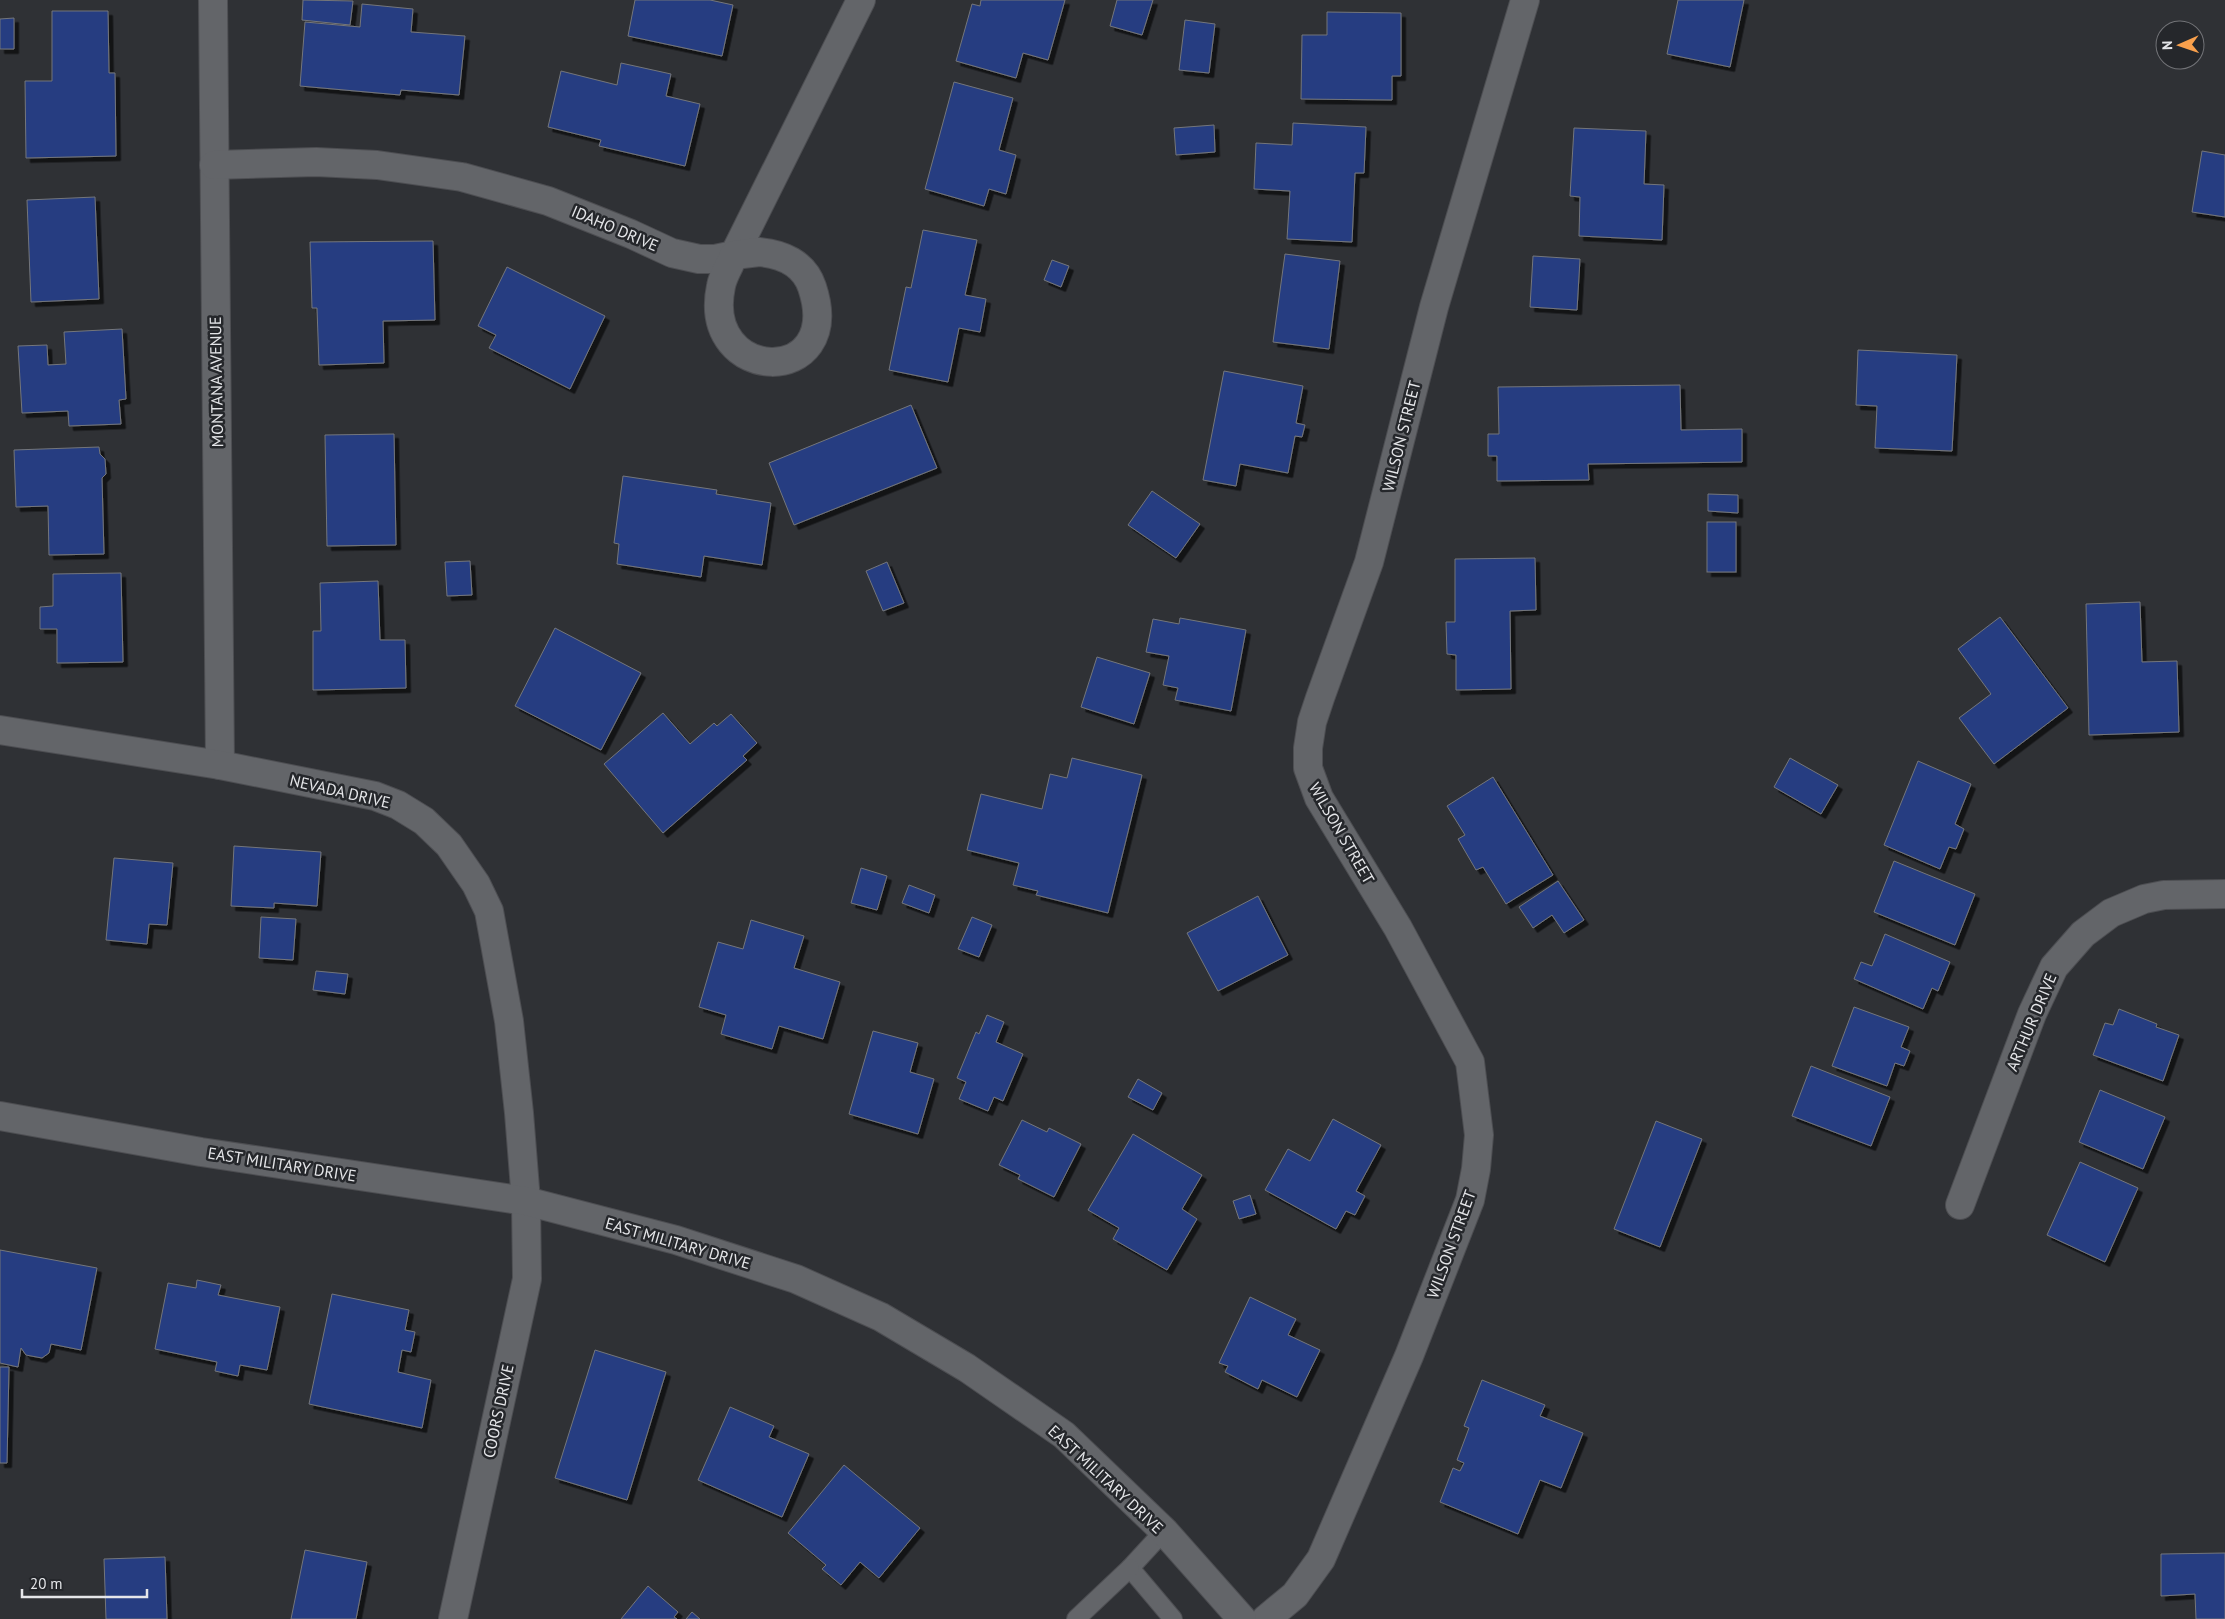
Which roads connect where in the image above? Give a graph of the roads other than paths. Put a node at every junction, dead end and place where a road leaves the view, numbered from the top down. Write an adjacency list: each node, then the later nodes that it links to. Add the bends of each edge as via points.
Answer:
1 (213, 0): 4 (street, MONTANA AVENUE)
2 (861, 0): 4 (street, IDAHO DRIVE, via 734,255 699,259 672,253 548,201 462,178 377,166 316,162)
3 (1526, 0): 17 (street, WILSON STREET, via 1434,307 1369,562 1312,722 1308,748 1308,768 1319,798 1398,928 1470,1062 1479,1135 1476,1169 1470,1200 1409,1356 1322,1560 1295,1595)
4 (214, 165): 6 (street, MONTANA AVENUE)
5 (0, 730): 6 (street, NEVADA DRIVE)
6 (220, 765): 9 (street, NEVADA DRIVE, via 376,796 398,805 424,821 449,845 471,876 489,911 509,1021)
7 (2225, 894): 10 (street, ARTHUR DRIVE, via 2164,895 2144,899 2111,913 2082,934 2054,967 2032,1014)
8 (0, 1116): 9 (street, EAST MILITARY DRIVE, via 201,1152)
9 (526, 1201): 11 (street, EAST MILITARY DRIVE, via 676,1240 796,1278 880,1317 967,1368 1064,1435); 13 (street, COORS DRIVE, via 527,1279)
10 (1960, 1205)
11 (1164, 1531): 12 (lane); 16 (street, EAST MILITARY DRIVE)
12 (1130, 1568): 14 (lane); 15 (lane)
13 (453, 1619)
14 (1076, 1619)
15 (1174, 1619)
16 (1242, 1619)
17 (1266, 1619)

